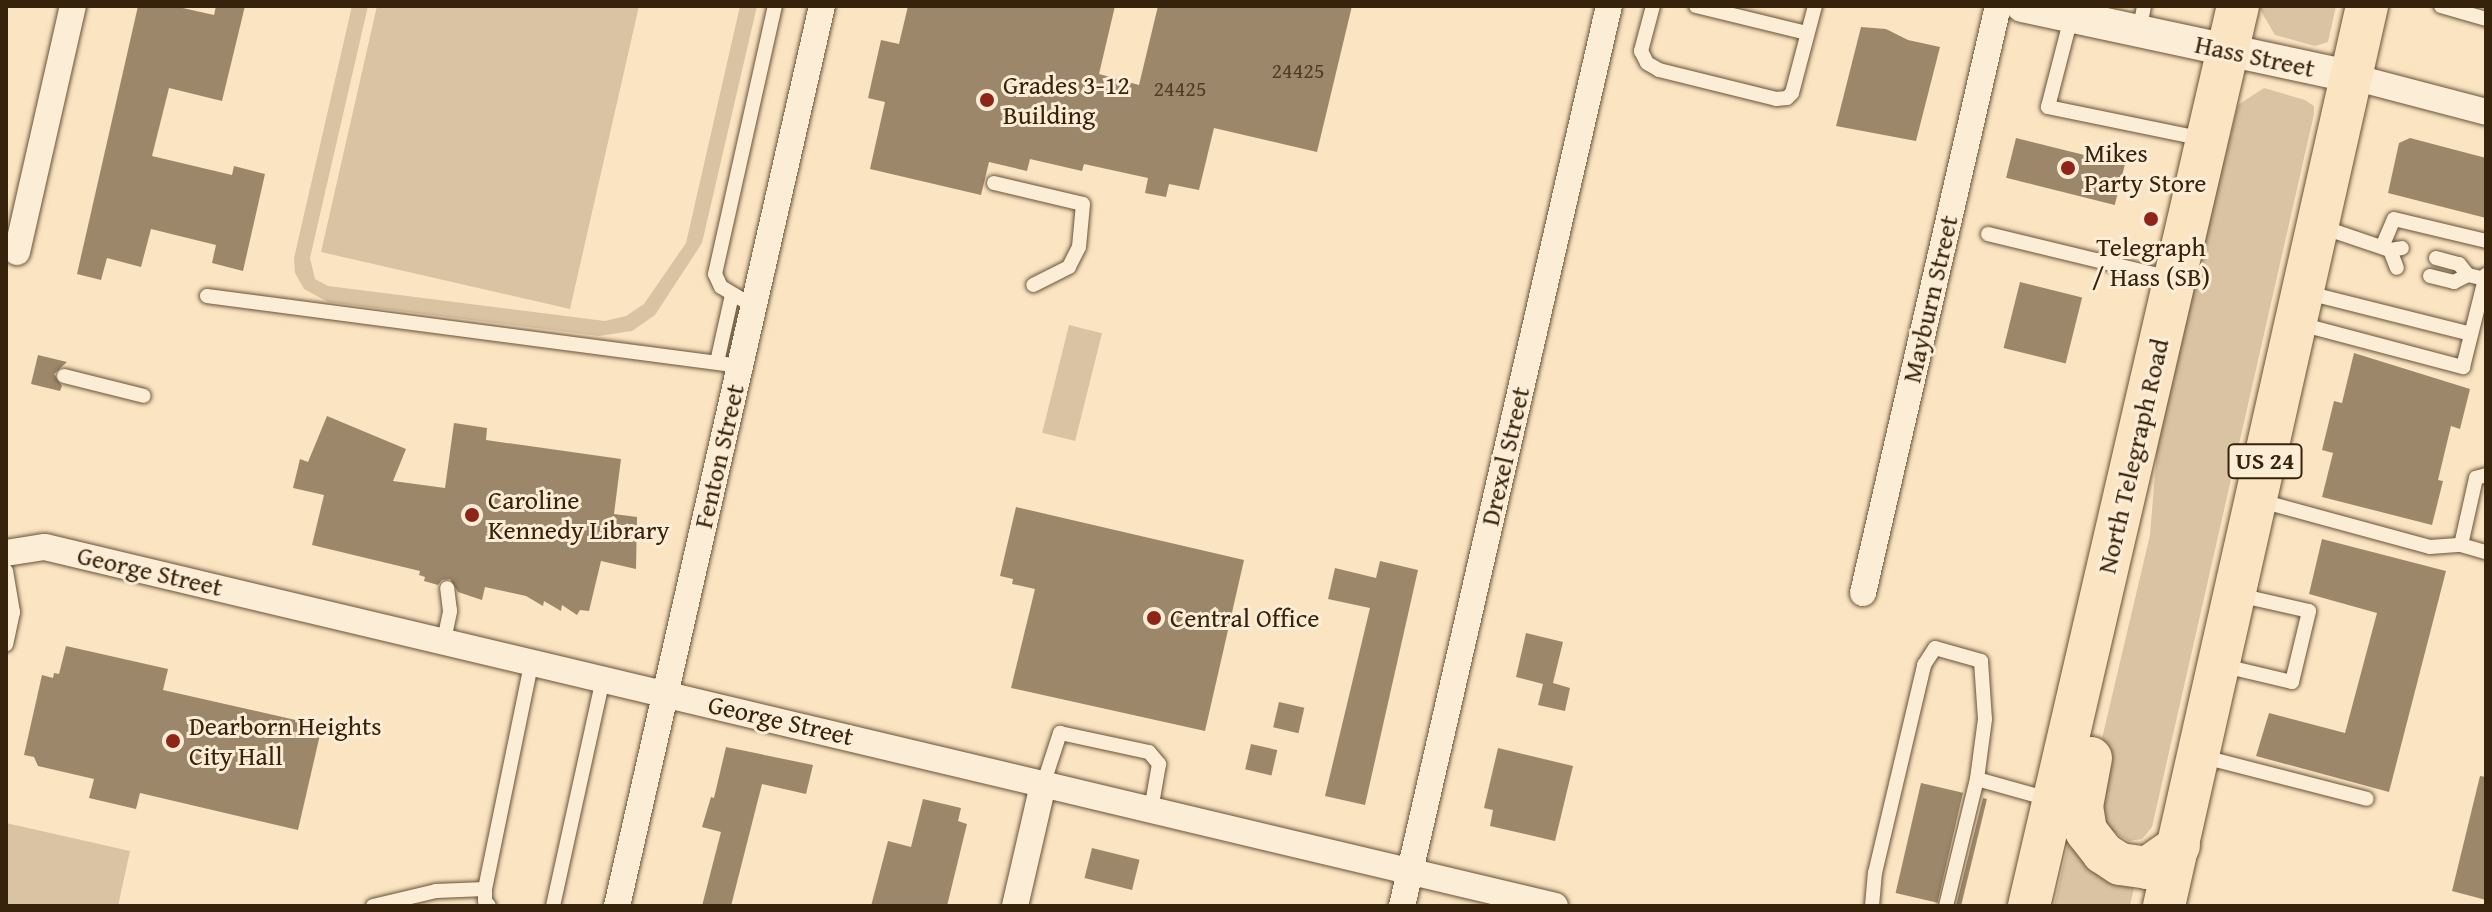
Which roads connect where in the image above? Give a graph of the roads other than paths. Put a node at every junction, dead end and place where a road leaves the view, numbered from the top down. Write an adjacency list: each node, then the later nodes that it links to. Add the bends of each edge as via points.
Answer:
1 (73, 6): 26 (street)
2 (775, 6): 35 (lane, via 715,274 721,287)
3 (822, 6): 35 (street, Fenton Street)
4 (1609, 6): 63 (street, Drexel Street)
5 (1653, 6): 16 (lane, via 1641,51 1647,63 1776,99 1792,93)
6 (1696, 6): 16 (lane)
7 (1815, 6): 16 (lane)
8 (1998, 6): 48 (street, Mayburn Street)
9 (2022, 6): 13 (street, Hass Street)
10 (2238, 6): 17 (main road, North Telegraph Road)
11 (2367, 6): 18 (main road, US 24)
12 (2441, 6): 15 (lane)
13 (2073, 11): 14 (street, Hass Street); 20 (lane, via 2048,107)
14 (2141, 19): 17 (street, Hass Street)
15 (2486, 19)
16 (1807, 33)
17 (2227, 51): 18 (street, Hass Street); 20 (main road, North Telegraph Road)
18 (2353, 77): 19 (street, Hass Street); 22 (main road, US 24)
19 (2486, 112)
20 (2206, 139): 32 (main road, North Telegraph Road)
21 (994, 183): 33 (lane, via 1083,204 1079,247 1069,267)
22 (2319, 226): 25 (lane); 36 (main road, US 24)
23 (1988, 234): 32 (lane)
24 (2486, 241): 25 (lane, via 2394,219)
25 (2392, 248): 28 (lane)
26 (17, 252)
27 (2436, 258): 29 (lane, via 2459,264)
28 (2397, 268)
29 (2468, 275): 30 (lane, via 2454,282); 31 (lane)
30 (2430, 276)
31 (2485, 277): 37 (lane)
32 (2174, 279): 60 (main road, North Telegraph Road, via 2124,496 2128,580)
33 (1033, 285)
34 (207, 296): 38 (lane)
35 (743, 300): 38 (street, Fenton Street)
36 (2300, 308): 37 (lane); 37 (lane, via 2463,367); 42 (main road, US 24)
37 (2471, 334)
38 (728, 364): 55 (street, Fenton Street)
39 (64, 376): 40 (lane)
40 (144, 396)
41 (2486, 475): 43 (lane, via 2476,478)
42 (2257, 500): 43 (lane, via 2430,547); 49 (main road, US 24)
43 (2461, 545): 44 (lane)
44 (2486, 552)
45 (6, 553): 50 (street, George Street, via 45,547)
46 (6, 571): 51 (lane, via 13,612)
47 (447, 588): 50 (lane, via 450,611)
48 (1863, 593)
49 (2237, 595): 53 (main road, US 24); 53 (lane, via 2309,611 2292,682)
50 (444, 640): 52 (street, George Street)
51 (6, 644)
52 (532, 661): 54 (street, George Street); 64 (lane)
53 (2220, 665): 56 (main road, US 24)
54 (603, 678): 55 (street, George Street); 68 (lane)
55 (666, 692): 58 (street, George Street); 69 (street, Fenton Street)
56 (2200, 756): 59 (lane); 62 (main road, US 24)
57 (1977, 779): 60 (lane); 73 (lane, via 1985,719 1981,661 1935,648 1920,679); 74 (lane)
58 (1043, 785): 61 (street, George Street); 61 (lane, via 1060,733 1149,752 1159,764); 70 (street)
59 (2367, 799)
60 (2068, 804): 62 (main road, via 2103,853 2120,864 2147,868); 75 (main road)
61 (1151, 810): 63 (street, George Street)
62 (2179, 846): 76 (main road, US 24)
63 (1409, 873): 71 (street, Drexel Street); 72 (street, George Street)
64 (485, 889): 65 (lane, via 436,891); 67 (lane)
65 (388, 904): 66 (lane)
66 (373, 906)
67 (489, 906)
68 (553, 906)
69 (617, 906)
70 (1015, 906)
71 (1402, 906)
72 (1555, 906)
73 (1872, 906)
74 (1946, 906)
75 (2029, 906)
76 (2164, 906)

